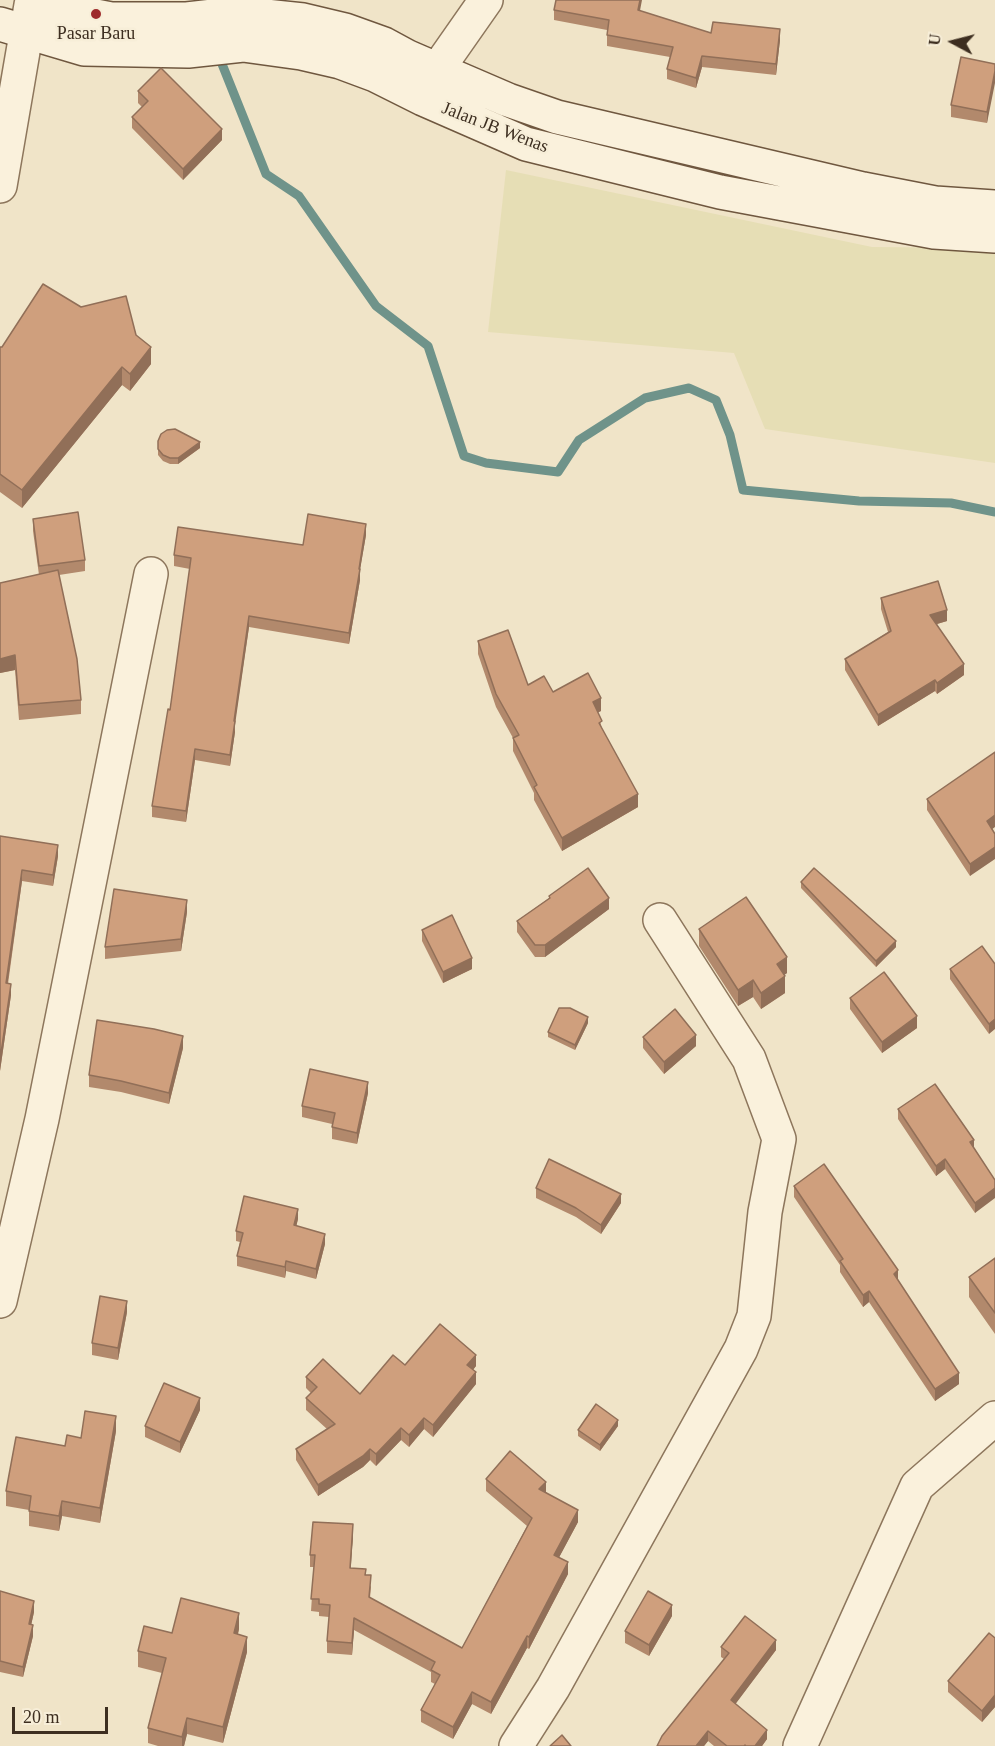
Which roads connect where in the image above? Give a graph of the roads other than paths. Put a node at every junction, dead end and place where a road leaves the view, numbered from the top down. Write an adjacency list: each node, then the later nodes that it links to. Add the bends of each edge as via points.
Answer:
1 (33, 0): 3 (street); 4 (street, Jalan JB Wenas, via 111,19 187,19 238,13 303,20 384,44)
2 (486, 0): 4 (street)
3 (13, 28): 5 (street, Jalan JB Wenas, via 84,49 188,51 243,45 301,53 375,75); 6 (street)
4 (437, 70): 5 (street); 7 (street, Jalan JB Wenas, via 569,120 863,189 935,203)
5 (423, 99): 8 (street, Jalan JB Wenas, via 526,144 720,192 934,232)
6 (0, 186)
7 (995, 207)
8 (995, 236)
9 (151, 574): 11 (street, via 42,1119)
10 (660, 920): 13 (street, via 749,1059 779,1139 765,1212 754,1316 720,1387 553,1688)
11 (0, 1301)
12 (995, 1418): 14 (street, via 917,1486)
13 (516, 1746)
14 (800, 1746)

